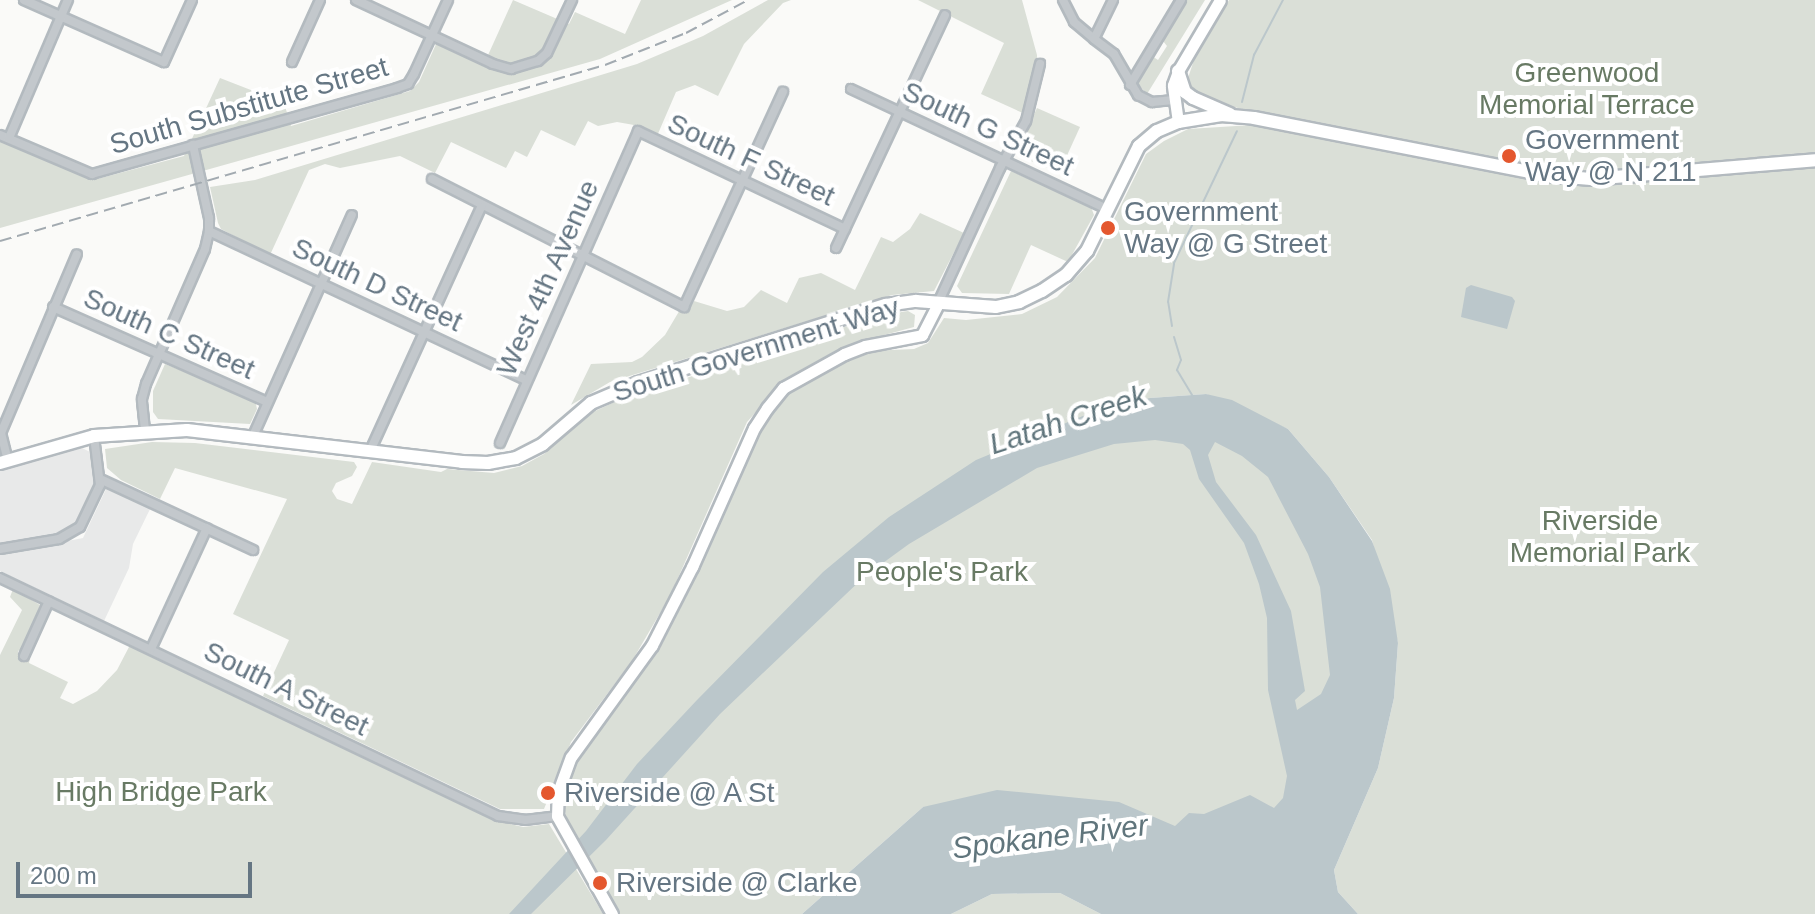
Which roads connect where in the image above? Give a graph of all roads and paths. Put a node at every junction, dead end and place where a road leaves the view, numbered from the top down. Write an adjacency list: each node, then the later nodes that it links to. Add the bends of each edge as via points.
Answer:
1 (24, 0): 13 (street)
2 (68, 0): 13 (street)
3 (192, 0): 13 (street, via 164,62)
4 (320, 0): 16 (street)
5 (356, 0): 14 (street)
6 (448, 0): 14 (street)
7 (572, 0): 14 (street, via 547,53 511,69)
8 (1063, 0): 15 (street, via 1074,22)
9 (1113, 0): 15 (street)
10 (1181, 0): 19 (street)
11 (1220, 0): 18 (main road)
12 (945, 15): 23 (street)
13 (61, 16): 27 (street)
14 (433, 35): 28 (street, South Substitute Street, via 408,84)
15 (1094, 39): 19 (street, via 1114,54)
16 (292, 62)
17 (1040, 64): 30 (street, via 1034,101)
18 (1178, 71): 22 (main road); 24 (main road, via 1185,92)
19 (1130, 85): 22 (street, via 1145,100)
20 (851, 89): 23 (street, South G Street)
21 (783, 92): 32 (street)
22 (1174, 100): 25 (main road)
23 (901, 112): 30 (street, South G Street); 36 (street)
24 (1237, 117): 25 (main road, South Government Way); 29 (main road, South Government Way, via 1544,175 1591,179)
25 (1178, 122): 34 (main road, South Government Way, via 1139,146)
26 (638, 131): 32 (street, South F Street); 40 (street, West 4th Avenue)
27 (5, 136): 28 (street, South Substitute Street, via 92,174)
28 (193, 145): 37 (street)
29 (1815, 160)
30 (1005, 161): 34 (street, South G Street); 42 (street)
31 (432, 179): 33 (street)
32 (743, 180): 36 (street, South F Street); 40 (street, via 684,307)
33 (481, 207): 40 (street); 44 (street)
34 (1107, 209): 42 (main road, South Government Way, via 1087,251 1042,291 996,307)
35 (352, 215): 41 (street)
36 (845, 229): 38 (street)
37 (209, 231): 41 (street, South D Street); 45 (street)
38 (836, 248)
39 (77, 254): 43 (street)
40 (582, 257): 46 (street, West 4th Avenue)
41 (322, 283): 44 (street, South D Street); 47 (street)
42 (938, 303): 53 (main road, South Government Way, via 886,305 638,383 591,403 543,444 516,458 462,462); 63 (main road, via 922,335 844,354 783,388 767,408 652,645 571,757 558,792)
43 (53, 307): 45 (street, South C Street); 49 (street)
44 (426, 332): 46 (street, South D Street); 53 (street)
45 (158, 354): 47 (street, South C Street); 48 (street, via 142,399)
46 (526, 380): 52 (street, West 4th Avenue)
47 (267, 402): 51 (street)
48 (145, 430): 50 (main road, South Government Way); 51 (main road, South Government Way)
49 (1, 432): 54 (street)
50 (94, 436): 54 (main road, South Government Way); 55 (street)
51 (253, 436): 53 (main road, South Government Way)
52 (500, 443)
53 (370, 451)
54 (4, 462)
55 (100, 479): 56 (street); 57 (street, via 94,504 75,532)
56 (207, 528): 58 (street); 61 (street)
57 (0, 549)
58 (253, 550)
59 (0, 578): 60 (street, South A Street)
60 (49, 601): 61 (street, South A Street); 62 (street)
61 (151, 649): 63 (street, South A Street, via 498,816)
62 (24, 656)
63 (557, 816): 64 (main road)
64 (612, 914)

